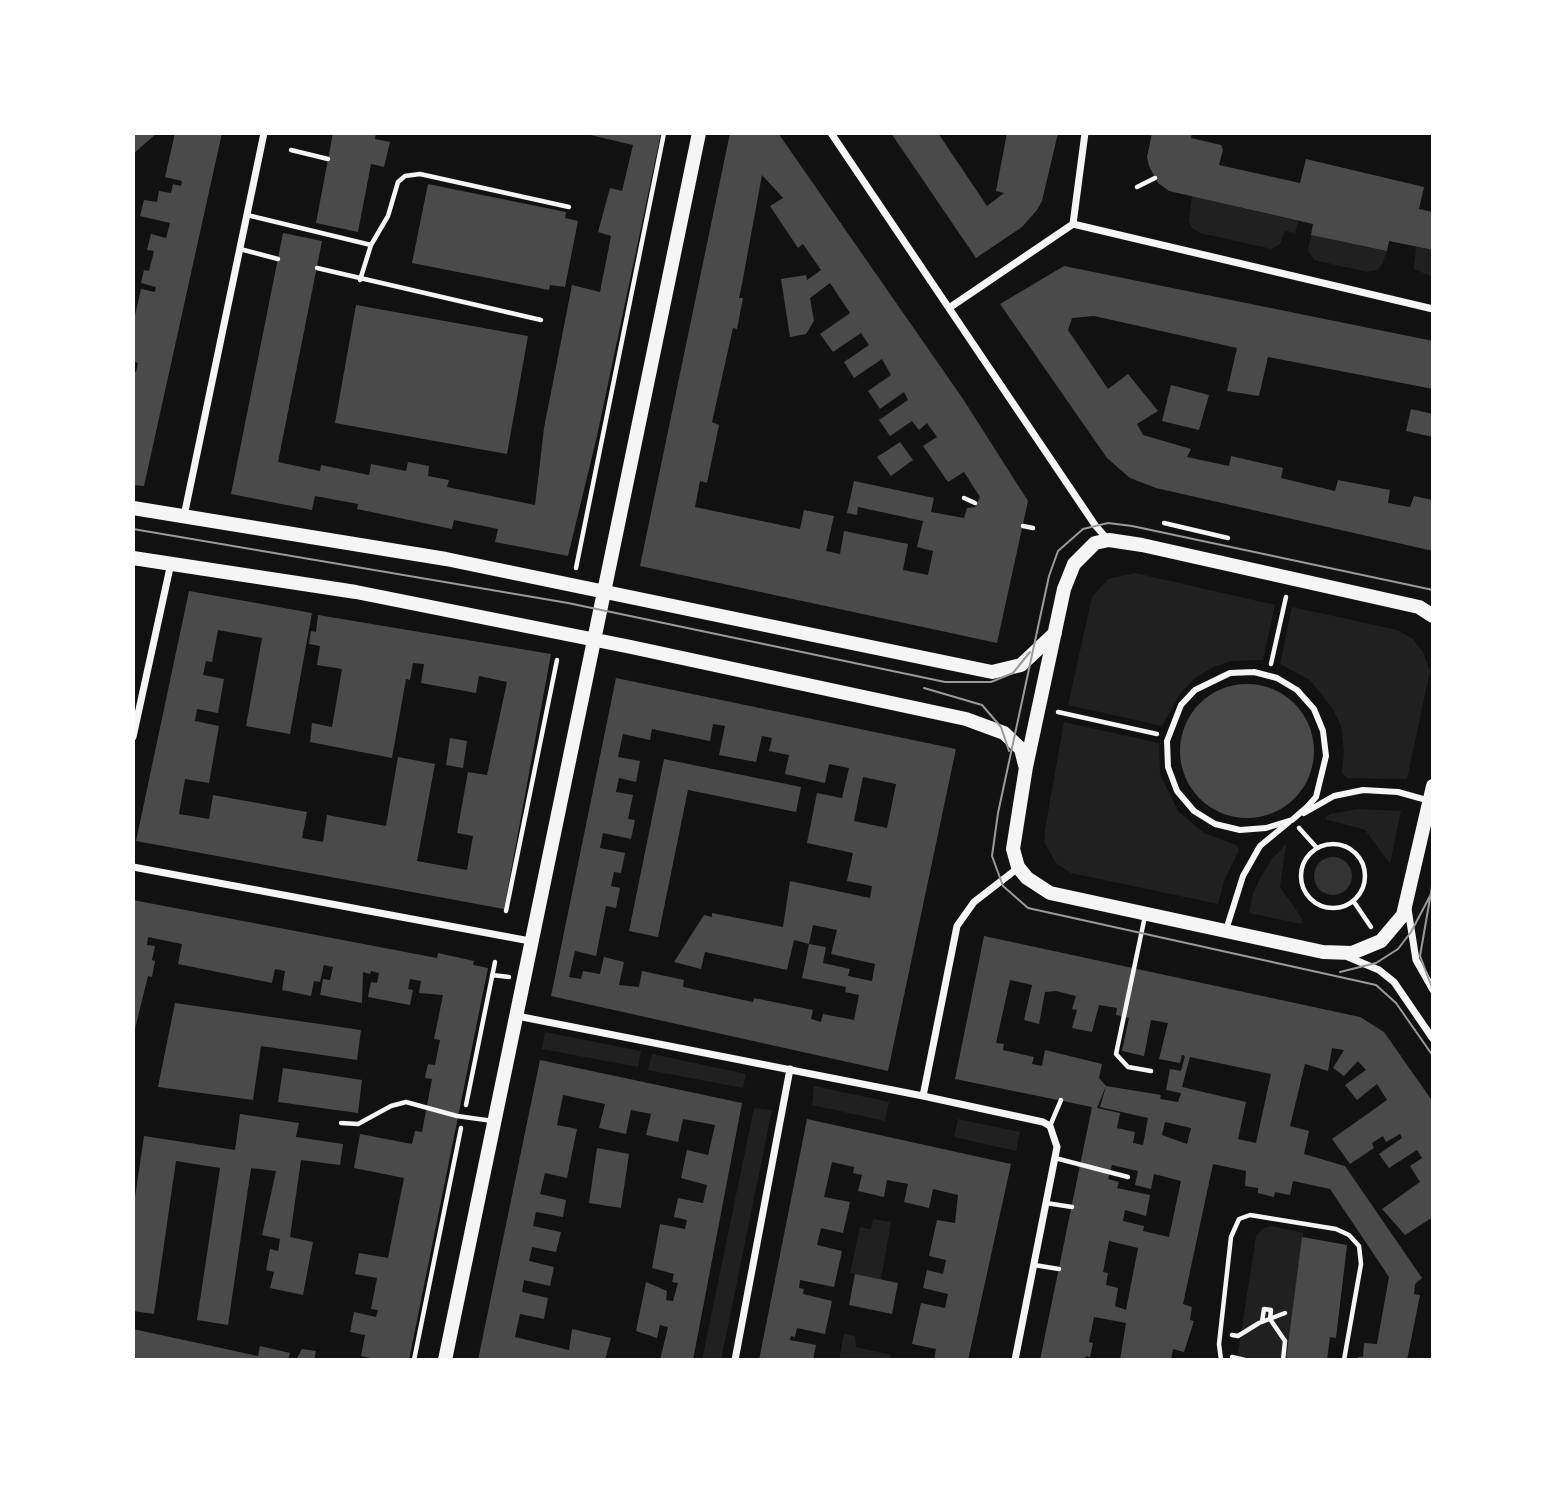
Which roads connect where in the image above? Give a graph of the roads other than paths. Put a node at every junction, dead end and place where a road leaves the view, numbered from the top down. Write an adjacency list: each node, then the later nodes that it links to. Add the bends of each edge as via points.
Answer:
1 (264, 133): 6 (street)
2 (699, 133): 21 (main road)
3 (831, 133): 13 (street)
4 (1085, 133): 7 (street)
5 (569, 206): 8 (lane, via 419,174 405,176)
6 (247, 214): 8 (lane); 9 (street)
7 (1073, 224): 13 (street); 14 (street)
8 (371, 245): 12 (lane)
9 (239, 249): 10 (lane); 17 (street)
10 (278, 259)
11 (317, 268): 12 (lane)
12 (360, 280): 15 (lane)
13 (949, 308): 18 (street)
14 (1433, 309)
15 (541, 320)
16 (133, 508): 17 (main road)
17 (184, 516): 21 (main road)
18 (1109, 540): 22 (main road); 24 (main road, via 1095,543 1074,564)
19 (133, 558): 20 (main road)
20 (171, 563): 25 (main road, via 356,592); 26 (street)
21 (602, 590): 24 (main road, via 992,672 1021,665); 25 (main road)
22 (1426, 609): 23 (main road)
23 (1433, 616)
24 (1055, 632): 27 (main road)
25 (592, 639): 27 (main road, via 986,724 1014,741); 36 (main road)
26 (133, 737)
27 (1026, 767): 32 (main road, via 1014,834)
28 (1433, 786): 29 (main road)
29 (1430, 809): 30 (street, via 1398,792 1363,790 1334,796); 33 (main road)
30 (1292, 820): 30 (street, via 1240,830 1215,824 1194,811 1177,791 1168,767 1167,741 1181,705 1195,690 1230,673 1254,672 1297,690 1314,709 1324,732 1326,756 1316,797); 35 (street, via 1260,846 1243,876)
31 (133, 867): 36 (street)
32 (1018, 867): 34 (main road, via 1036,887 1050,893); 43 (street, via 974,902 957,926)
33 (1408, 902): 37 (main road, via 1381,941); 38 (street, via 1414,955)
34 (1145, 915): 35 (main road); 42 (lane, via 1116,1054 1128,1067)
35 (1225, 932): 37 (main road)
36 (530, 941): 39 (main road)
37 (1342, 954): 40 (street, via 1387,976)
38 (1433, 990)
39 (516, 1016): 41 (street); 45 (main road)
40 (1433, 1039)
41 (790, 1069): 43 (street); 55 (street)
42 (1151, 1072)
43 (923, 1096): 47 (street, via 1043,1122)
44 (1061, 1100): 47 (lane)
45 (494, 1121): 46 (lane, via 406,1102 358,1124); 54 (main road)
46 (341, 1123)
47 (1052, 1129): 48 (street, via 1058,1147)
48 (1055, 1158): 49 (lane); 50 (street)
49 (1128, 1177)
50 (1046, 1203): 51 (lane); 52 (street)
51 (1072, 1207)
52 (1034, 1265): 53 (lane); 56 (street)
53 (1059, 1269)
54 (445, 1360)
55 (735, 1360)
56 (1015, 1360)
57 (1221, 1360): 58 (lane, via 1229,1249 1239,1219 1250,1215 1336,1229 1359,1246 1361,1264)
58 (1344, 1360)

